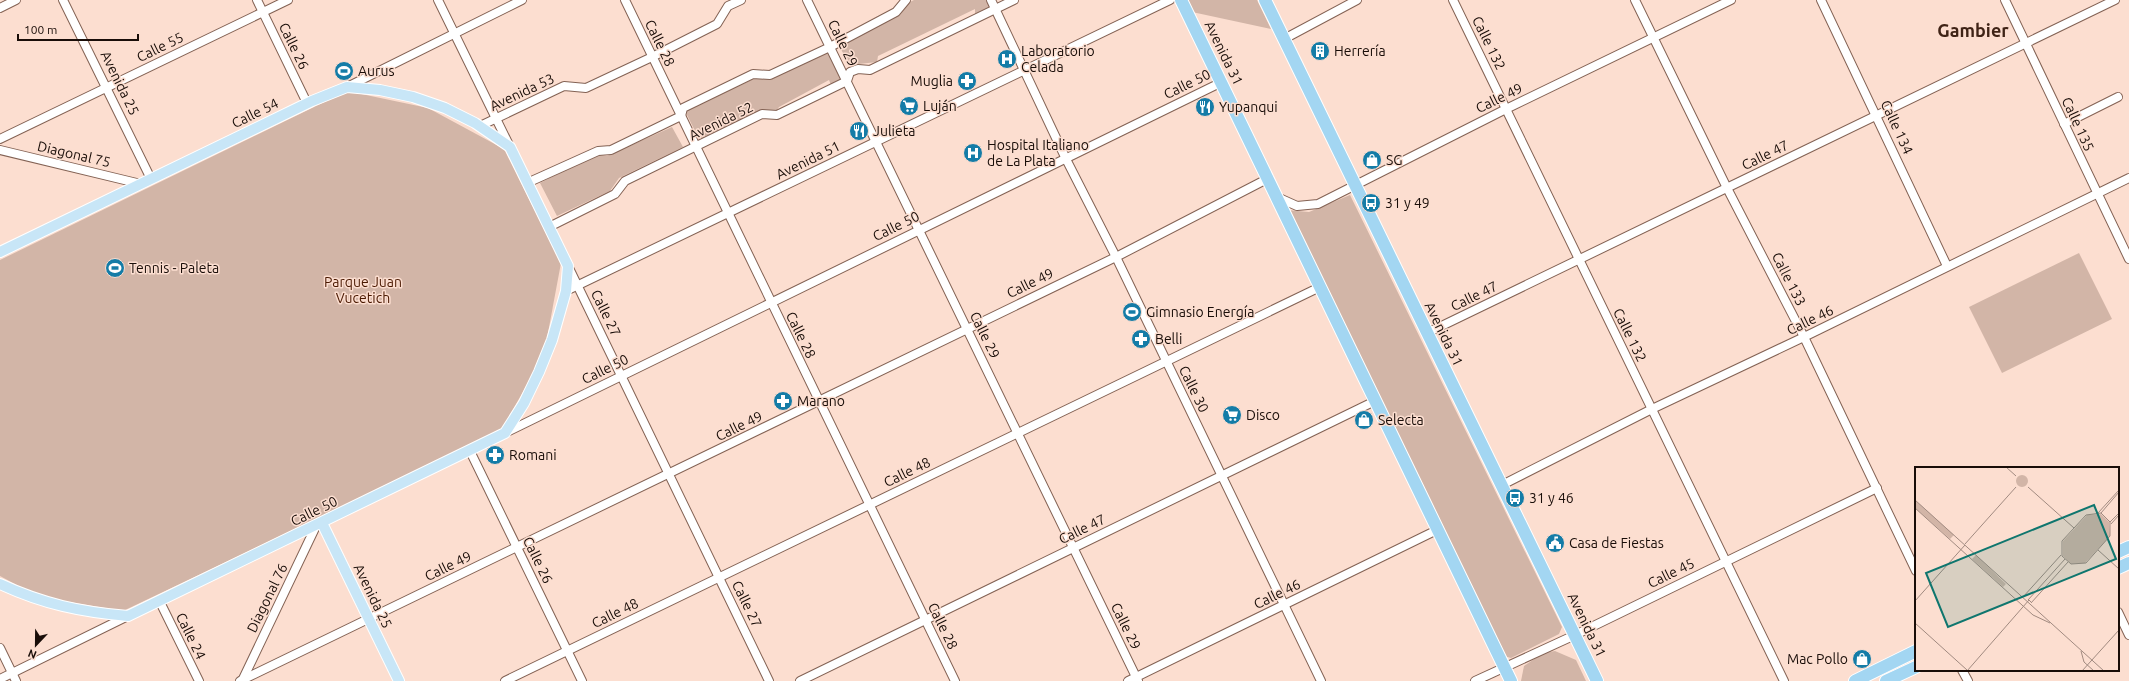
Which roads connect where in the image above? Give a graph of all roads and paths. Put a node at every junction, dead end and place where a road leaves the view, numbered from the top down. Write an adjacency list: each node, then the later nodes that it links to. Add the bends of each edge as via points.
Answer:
1 (16, 0): 23 (street)
2 (63, 0): 36 (street, Avenida 25)
3 (257, 0): 25 (street, Calle 26)
4 (288, 0): 25 (street, Calle 55)
5 (438, 0): 26 (street, Calle 27)
6 (522, 0): 26 (street, Calle 54)
7 (625, 0): 31 (street, Calle 28)
8 (741, 0): 31 (street, Avenida 53, via 728,6 717,24)
9 (807, 0): 30 (street, Calle 29)
10 (906, 0): 30 (street, Avenida 52, via 896,12)
11 (991, 0): 24 (street, Calle 30)
12 (1014, 0): 24 (street, Avenida 52)
13 (1170, 0): 32 (street, Avenida 51)
14 (1181, 0): 34 (highway, Avenida 31)
15 (1265, 0): 28 (highway, Avenida 31)
16 (1357, 0): 28 (street)
17 (1453, 0): 39 (street, Calle 132)
18 (1635, 0): 27 (street, Calle 133)
19 (1731, 0): 27 (street, Calle 49)
20 (1821, 0): 40 (street, Calle 134)
21 (2004, 0): 29 (street, Calle 135)
22 (2115, 0): 29 (street, Calle 47)
23 (0, 8)
24 (996, 9): 32 (street, Calle 30); 33 (street, Avenida 52, via 870,70 858,69 850,72)
25 (263, 12): 36 (street, Calle 55); 38 (street, Calle 26)
26 (454, 32): 35 (street, Calle 54); 42 (street, Calle 27)
27 (1653, 38): 39 (street, Calle 49); 56 (street, Calle 133)
28 (1284, 39): 55 (highway, Avenida 31)
29 (2026, 43): 40 (street, Calle 47); 43 (street, Calle 135)
30 (830, 47): 33 (street, Calle 29); 41 (street, Avenida 52, via 770,76 753,74 683,108)
31 (652, 57): 41 (street, Calle 28); 42 (street, Avenida 53, via 586,88 564,86)
32 (1025, 70): 46 (street, Avenida 51); 50 (street, Calle 30)
33 (847, 81): 46 (street, Calle 29); 48 (street, Avenida 52, via 777,116 762,114)
34 (1222, 82): 50 (street, Calle 50); 51 (highway, Avenida 31)
35 (347, 87): 38 (main road, Calle 54); 44 (main road, via 413,97 445,108)
36 (106, 88): 45 (street, Calle 55); 53 (street, Avenida 25)
37 (2118, 97): 43 (street)
38 (307, 104): 53 (main road, Calle 54)
39 (1506, 109): 55 (street, Calle 49); 65 (street, Calle 132)
40 (1877, 115): 56 (street, Calle 47); 66 (street, Calle 134)
41 (681, 116): 48 (street, Calle 28); 54 (street, Avenida 52, via 611,150 598,151)
42 (496, 118): 44 (street, Avenida 53); 47 (street, Calle 27)
43 (2064, 124): 57 (street, Calle 135)
44 (480, 126): 47 (main road)
45 (0, 139)
46 (876, 142): 59 (street, Avenida 51); 61 (street, Calle 29)
47 (510, 147): 54 (main road, Calle 27)
48 (696, 147): 59 (street, Calle 28); 60 (street, Avenida 52, via 625,181 615,194)
49 (0, 150): 53 (street, Diagonal 75)
50 (1066, 159): 61 (street, Calle 50); 63 (street, Calle 30)
51 (1268, 178): 58 (highway, Avenida 31); 63 (street, Calle 49)
52 (2129, 178): 57 (street, Calle 46)
53 (146, 182): 62 (main road, Calle 54)
54 (527, 183): 60 (main road, Calle 27)
55 (1354, 186): 58 (street, Calle 49, via 1318,204 1297,206); 74 (highway, Avenida 31)
56 (1727, 188): 65 (street, Calle 47); 75 (street, Calle 133)
57 (2097, 193): 64 (street, Calle 135); 66 (street, Calle 46)
58 (1277, 198): 70 (highway, Avenida 31)
59 (729, 214): 68 (street, Avenida 51); 72 (street, Calle 28)
60 (549, 227): 67 (main road, Calle 27)
61 (919, 231): 72 (street, Calle 50); 73 (street, Calle 29)
62 (0, 252)
63 (1116, 257): 73 (street, Calle 49); 76 (street, Calle 30)
64 (2129, 259)
65 (1579, 260): 74 (street, Calle 47); 80 (street, Calle 132)
66 (1947, 266): 75 (street, Calle 46)
67 (569, 270): 68 (street, via 581,278); 69 (street, Calle 27); 71 (main road)
68 (593, 278): 69 (street, Avenida 51)
69 (577, 286): 71 (street, Avenida 51); 77 (street, Calle 27)
70 (1320, 287): 76 (street, Calle 48); 78 (highway, Avenida 31)
71 (566, 291): 81 (main road, via 552,340 539,372)
72 (771, 303): 77 (street, Calle 50); 79 (street, Calle 28)
73 (967, 328): 79 (street, Calle 49); 82 (street, Calle 29)
74 (1427, 333): 86 (highway, Avenida 31)
75 (1804, 337): 80 (street, Calle 46); 87 (street, Calle 133)
76 (1166, 361): 82 (street, Calle 48); 85 (street, Calle 30)
77 (621, 377): 81 (street, Calle 50); 84 (street, Calle 27)
78 (1375, 401): 85 (street, Calle 47); 90 (highway, Avenida 31)
79 (819, 402): 84 (street, Calle 49); 88 (street, Calle 28)
80 (1652, 409): 86 (street, Calle 46); 95 (street, Calle 132)
81 (505, 433): 83 (main road, Calle 50)
82 (1018, 433): 88 (street, Calle 48); 93 (street, Calle 29)
83 (470, 451): 89 (main road, Calle 50); 91 (street, Calle 26)
84 (668, 474): 91 (street, Calle 49); 99 (street, Calle 27)
85 (1222, 475): 93 (street, Calle 47); 102 (street, Calle 30)
86 (1502, 485): 107 (highway, Avenida 31)
87 (1877, 488): 95 (street, Calle 45); 98 (street, Calle 133)
88 (869, 505): 99 (street, Calle 48); 106 (street, Calle 28)
89 (319, 524): 101 (main road, Calle 50); 105 (main road, Avenida 25); 119 (street, Diagonal 76)
90 (1437, 530): 102 (street, Calle 46); 112 (highway, Avenida 31)
91 (517, 547): 105 (street, Calle 49); 110 (street, Calle 26)
92 (2129, 547): 94 (highway)
93 (1074, 548): 106 (street, Calle 47); 117 (street, Calle 29)
94 (2119, 552)
95 (1726, 560): 107 (street, Calle 45); 132 (street, Calle 132)
96 (2129, 563): 97 (highway)
97 (2119, 568)
98 (1915, 569)
99 (719, 578): 110 (street, Calle 48); 124 (street, Calle 27)
100 (0, 584): 104 (main road, via 25,596 58,606)
101 (160, 602): 104 (main road, Calle 50); 118 (street, Calle 24)
102 (1285, 605): 117 (street, Calle 46); 128 (street, Calle 30)
103 (2119, 614): 108 (street)
104 (128, 616): 115 (street, Calle 50)
105 (366, 620): 119 (street, Calle 49); 120 (main road, Avenida 25); 121 (main road, Avenida 25)
106 (925, 620): 125 (street, Calle 47); 126 (street, Calle 28)
107 (1575, 635): 112 (street, Calle 45); 131 (highway, Avenida 31)
108 (2129, 635)
109 (0, 648): 115 (street)
110 (568, 651): 122 (street, Calle 48); 123 (street, Calle 26)
111 (1915, 651): 133 (highway)
112 (1504, 666): 129 (street, Calle 45); 130 (highway, Avenida 31)
113 (1915, 667): 134 (highway)
114 (1963, 671): 135 (street)
115 (14, 677): 116 (street, Calle 50)
116 (0, 679)
117 (1137, 679): 127 (street, Calle 46)
118 (199, 681)
119 (241, 681)
120 (392, 681)
121 (399, 681)
122 (505, 681)
123 (582, 681)
124 (769, 681)
125 (800, 681)
126 (955, 681)
127 (1128, 681)
128 (1321, 681)
129 (1475, 681)
130 (1511, 681)
131 (1597, 681)
132 (1784, 681)
133 (1855, 681)
134 (1886, 681)
135 (1968, 681)

